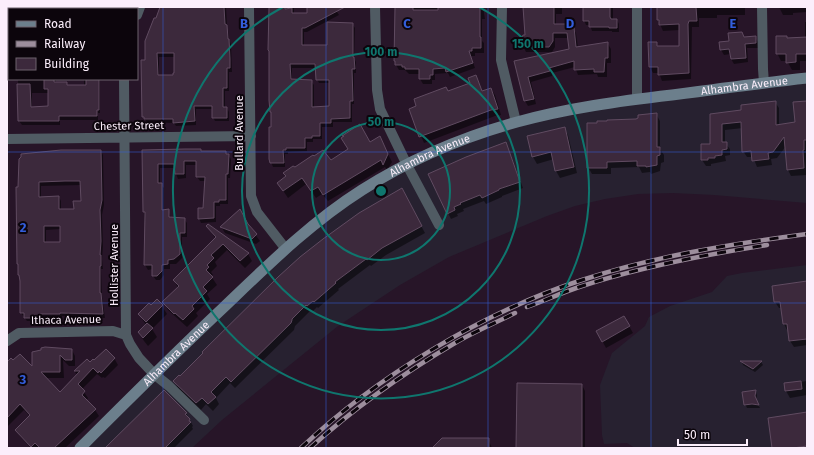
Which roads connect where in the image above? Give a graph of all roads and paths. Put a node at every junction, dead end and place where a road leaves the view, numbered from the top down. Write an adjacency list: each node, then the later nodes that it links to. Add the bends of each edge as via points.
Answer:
1 (249, 7): 11 (street, Bullard Avenue)
2 (375, 7): 14 (street, via 377,90 380,109)
3 (502, 7): 10 (street, via 501,60)
4 (637, 7): 9 (street)
5 (762, 7): 8 (street)
6 (807, 78): 8 (main road, Alhambra Avenue)
7 (124, 80): 12 (street, Hollister Avenue)
8 (764, 83): 9 (main road, Alhambra Avenue)
9 (636, 99): 10 (main road, Alhambra Avenue, via 562,111)
10 (516, 122): 14 (main road, Alhambra Avenue, via 445,147)
11 (251, 136): 12 (street, Chester Street); 16 (street, Bullard Avenue, via 251,196 257,212)
12 (125, 138): 13 (street, Chester Street); 17 (street, Hollister Avenue)
13 (7, 139)
14 (407, 165): 15 (street); 16 (main road, Alhambra Avenue, via 330,212)
15 (439, 224)
16 (285, 248): 19 (main road, Alhambra Avenue)
17 (126, 335): 18 (street, Ithaca Avenue, via 113,331 19,334); 19 (street, Hollister Avenue, via 139,358)
18 (7, 340)
19 (154, 374): 20 (street, Hollister Avenue); 21 (main road, Alhambra Avenue)
20 (204, 420)
21 (80, 448)

